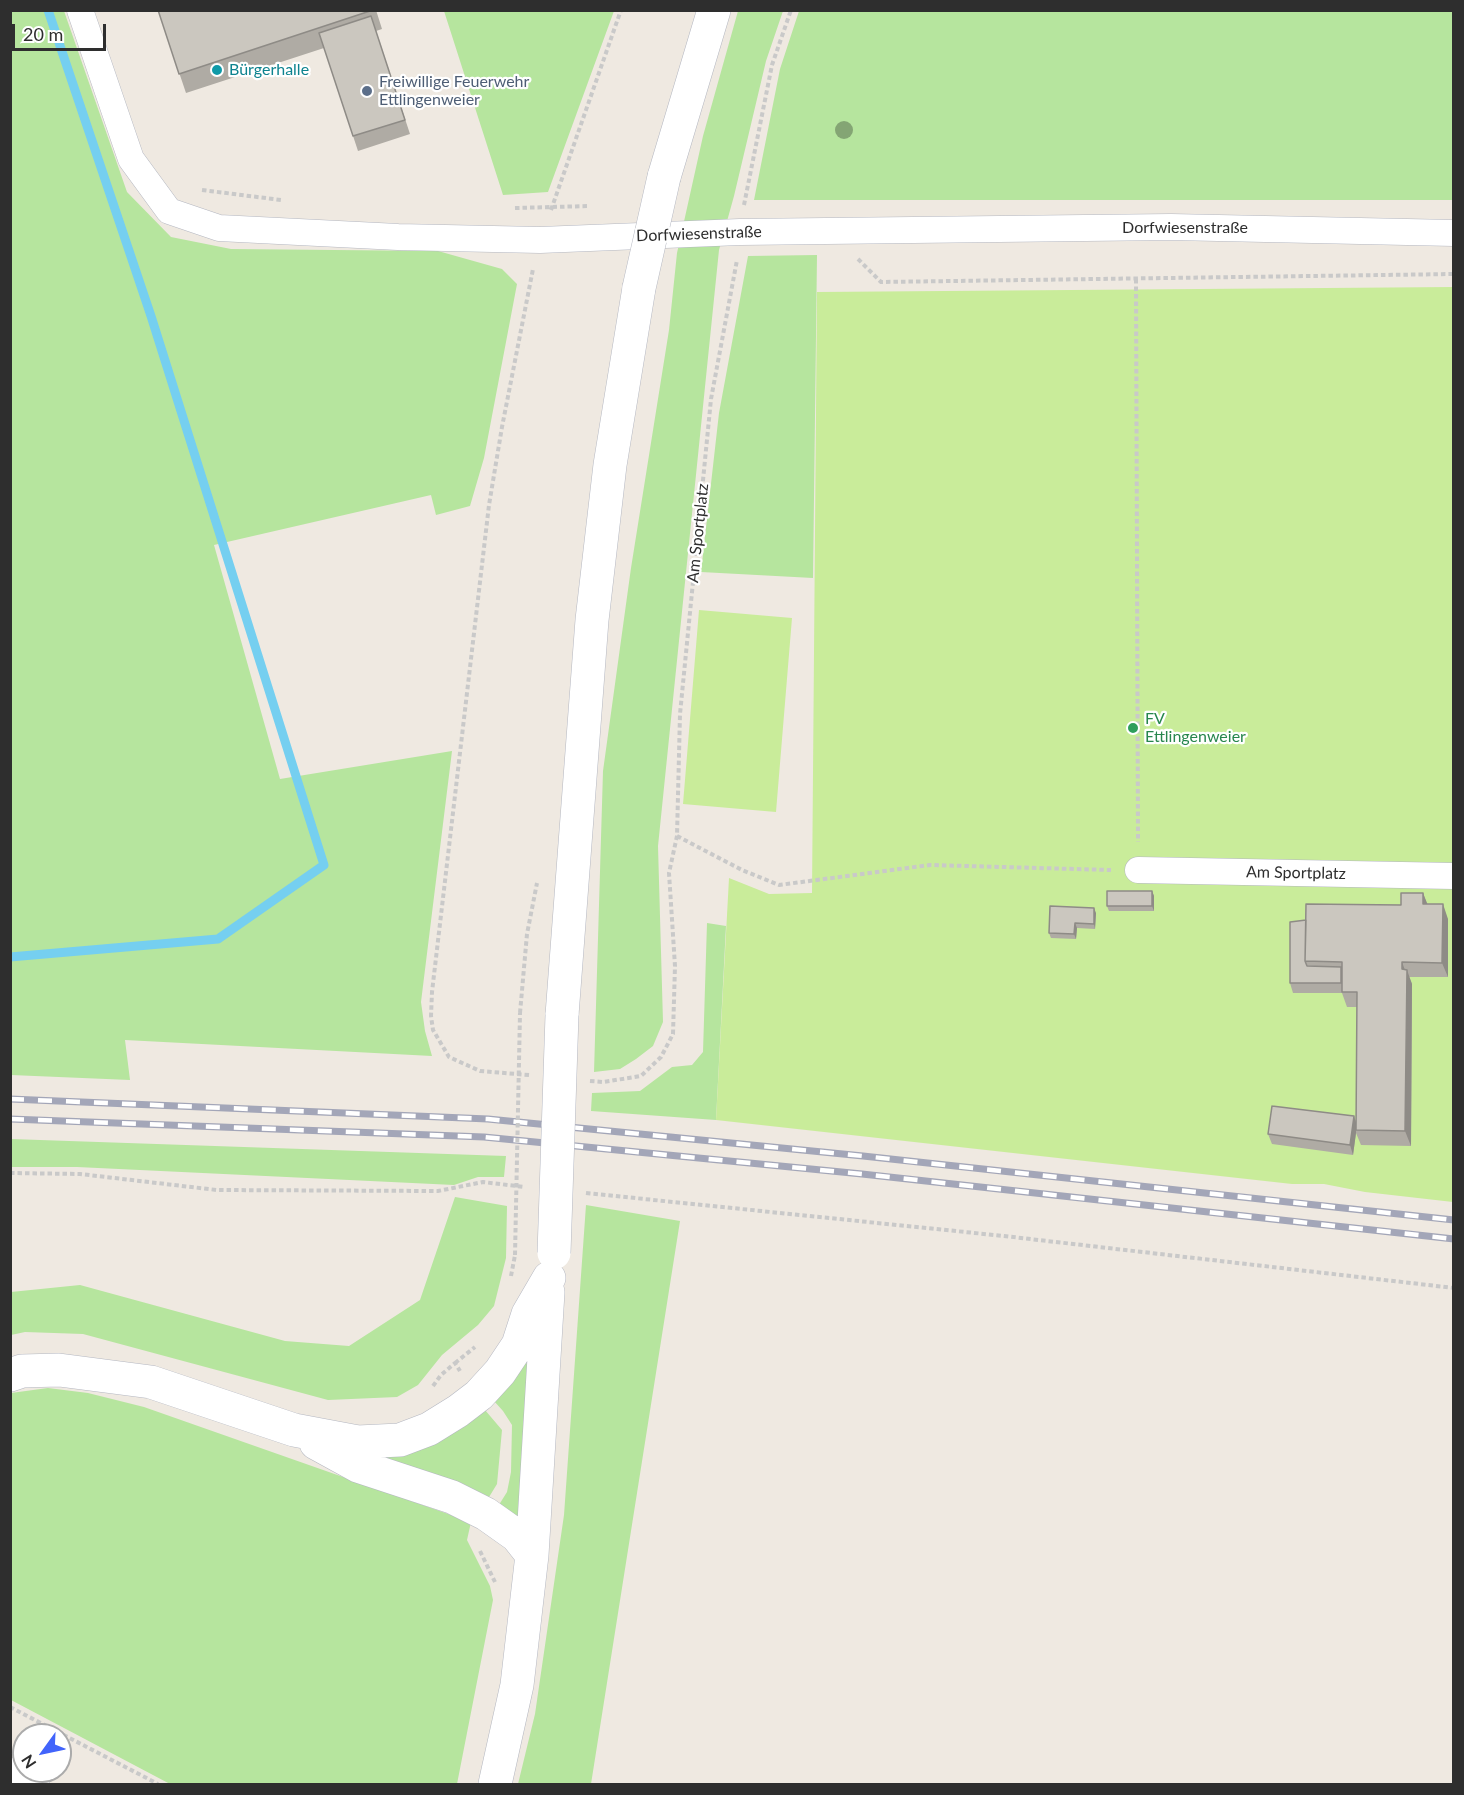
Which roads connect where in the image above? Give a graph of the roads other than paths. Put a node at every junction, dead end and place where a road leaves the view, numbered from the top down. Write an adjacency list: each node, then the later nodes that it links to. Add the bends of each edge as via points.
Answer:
1 (80, 10): 3 (street, Dorfwiesenstraße, via 131,159 169,211 219,228 540,240 740,232 1170,227)
2 (714, 10): 6 (main road, bridge, via 664,177 639,288 610,465 592,620 562,1015)
3 (1454, 232)
4 (1138, 870): 5 (street, Am Sportplatz)
5 (1454, 876)
6 (551, 1266): 8 (main road, via 518,1345 500,1372 458,1411 429,1429 400,1440 358,1442); 9 (main road)
7 (10, 1375): 8 (main road, via 59,1370 150,1382)
8 (294, 1430): 9 (main road, via 357,1466 452,1497 486,1514 517,1536)
9 (532, 1555): 12 (main road, via 517,1684)
10 (10, 1774): 11 (main road)
11 (33, 1785)
12 (495, 1785)

